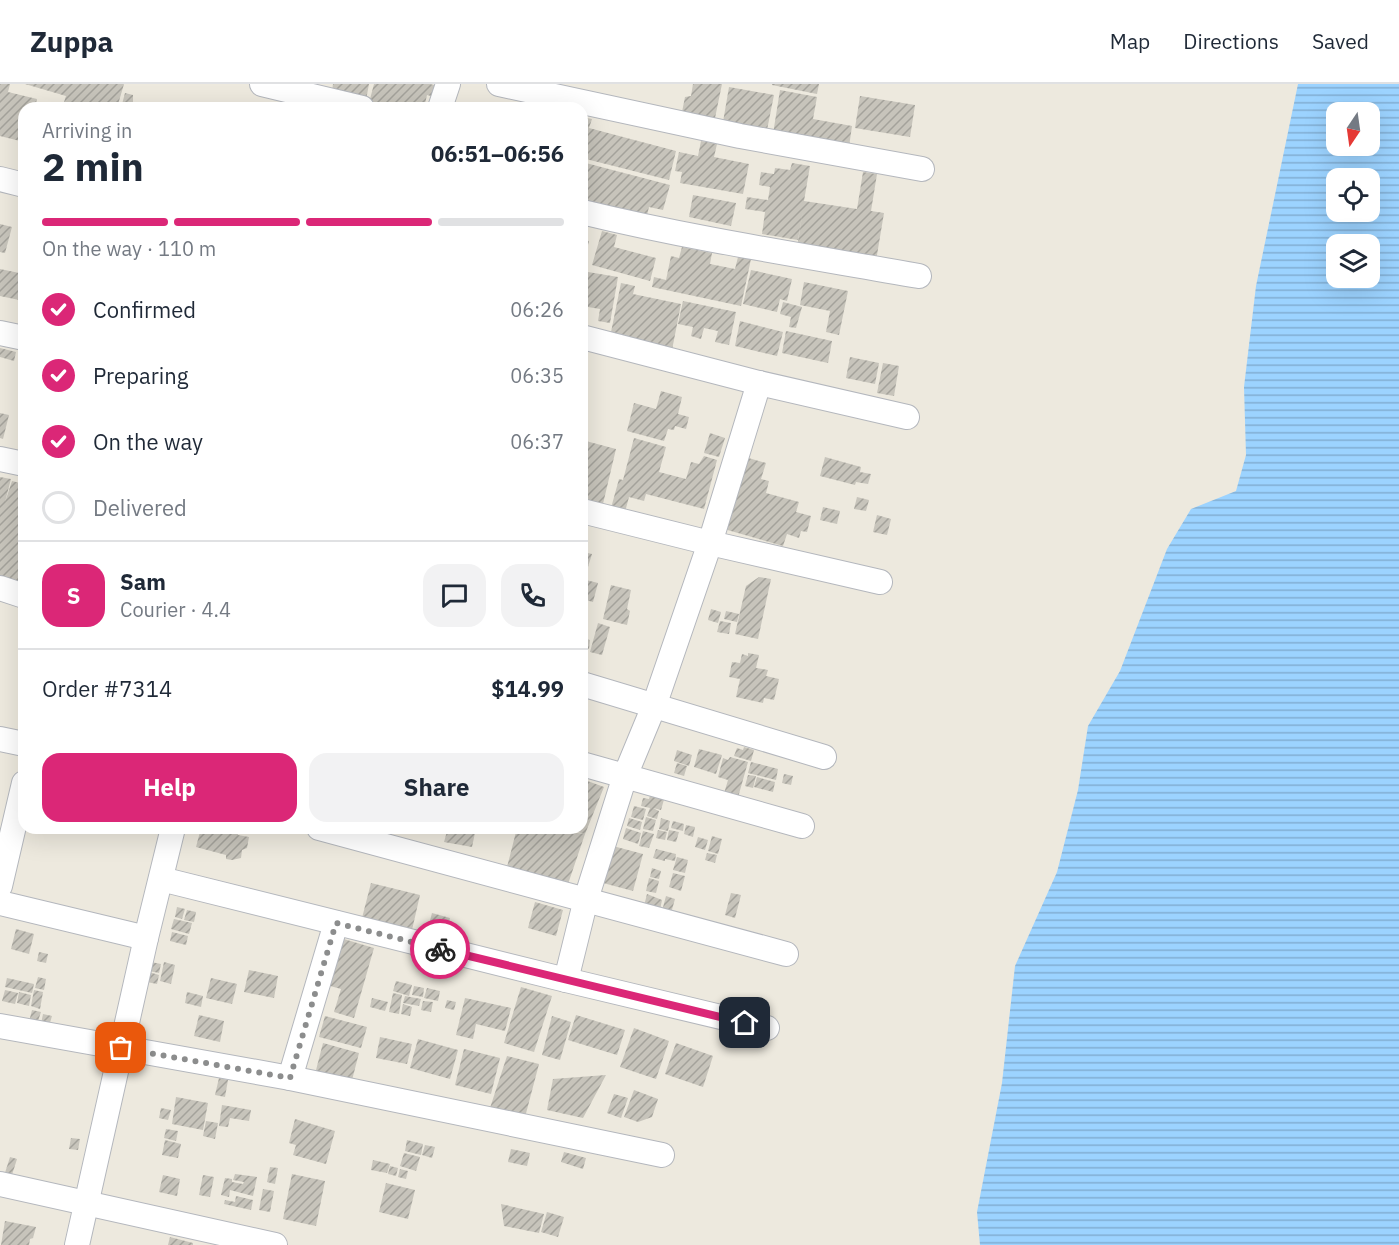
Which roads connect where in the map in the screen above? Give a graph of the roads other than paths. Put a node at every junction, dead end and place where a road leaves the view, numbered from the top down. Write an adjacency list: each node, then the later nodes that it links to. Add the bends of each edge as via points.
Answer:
1 (262, 84): 4 (street)
2 (448, 84): 5 (street)
3 (499, 84): 6 (street)
4 (337, 102)
5 (442, 102)
6 (582, 102)
7 (588, 103): 8 (street)
8 (922, 169)
9 (0, 179): 10 (street)
10 (18, 184)
11 (588, 213): 12 (street, via 728,243)
12 (919, 276)
13 (0, 333): 14 (street)
14 (18, 337)
15 (588, 339): 16 (street)
16 (759, 384): 17 (street); 21 (street)
17 (907, 417)
18 (0, 459): 19 (street)
19 (18, 463)
20 (588, 512): 21 (street)
21 (710, 543): 22 (street); 26 (street)
22 (880, 582)
23 (0, 588): 24 (street)
24 (18, 594)
25 (588, 686): 26 (street)
26 (654, 706): 29 (street); 31 (street)
27 (0, 739): 28 (street)
28 (18, 743)
29 (824, 757)
30 (588, 766): 31 (street)
31 (625, 776): 33 (street); 38 (street)
32 (18, 809): 37 (street)
33 (802, 826)
34 (172, 834): 36 (street)
35 (341, 834): 38 (street)
36 (161, 879): 40 (street); 41 (street)
37 (0, 886)
38 (586, 899): 42 (street); 43 (street)
39 (0, 903): 41 (street)
40 (336, 923): 43 (street); 47 (street)
41 (146, 938): 46 (street)
42 (786, 954)
43 (566, 980): 45 (street)
44 (0, 1026): 46 (street)
45 (767, 1028)
46 (121, 1048): 47 (street); 50 (street)
47 (290, 1078): 48 (street)
48 (662, 1155)
49 (0, 1184): 50 (street)
50 (86, 1203): 51 (street); 52 (street)
51 (261, 1244)
52 (77, 1245)

